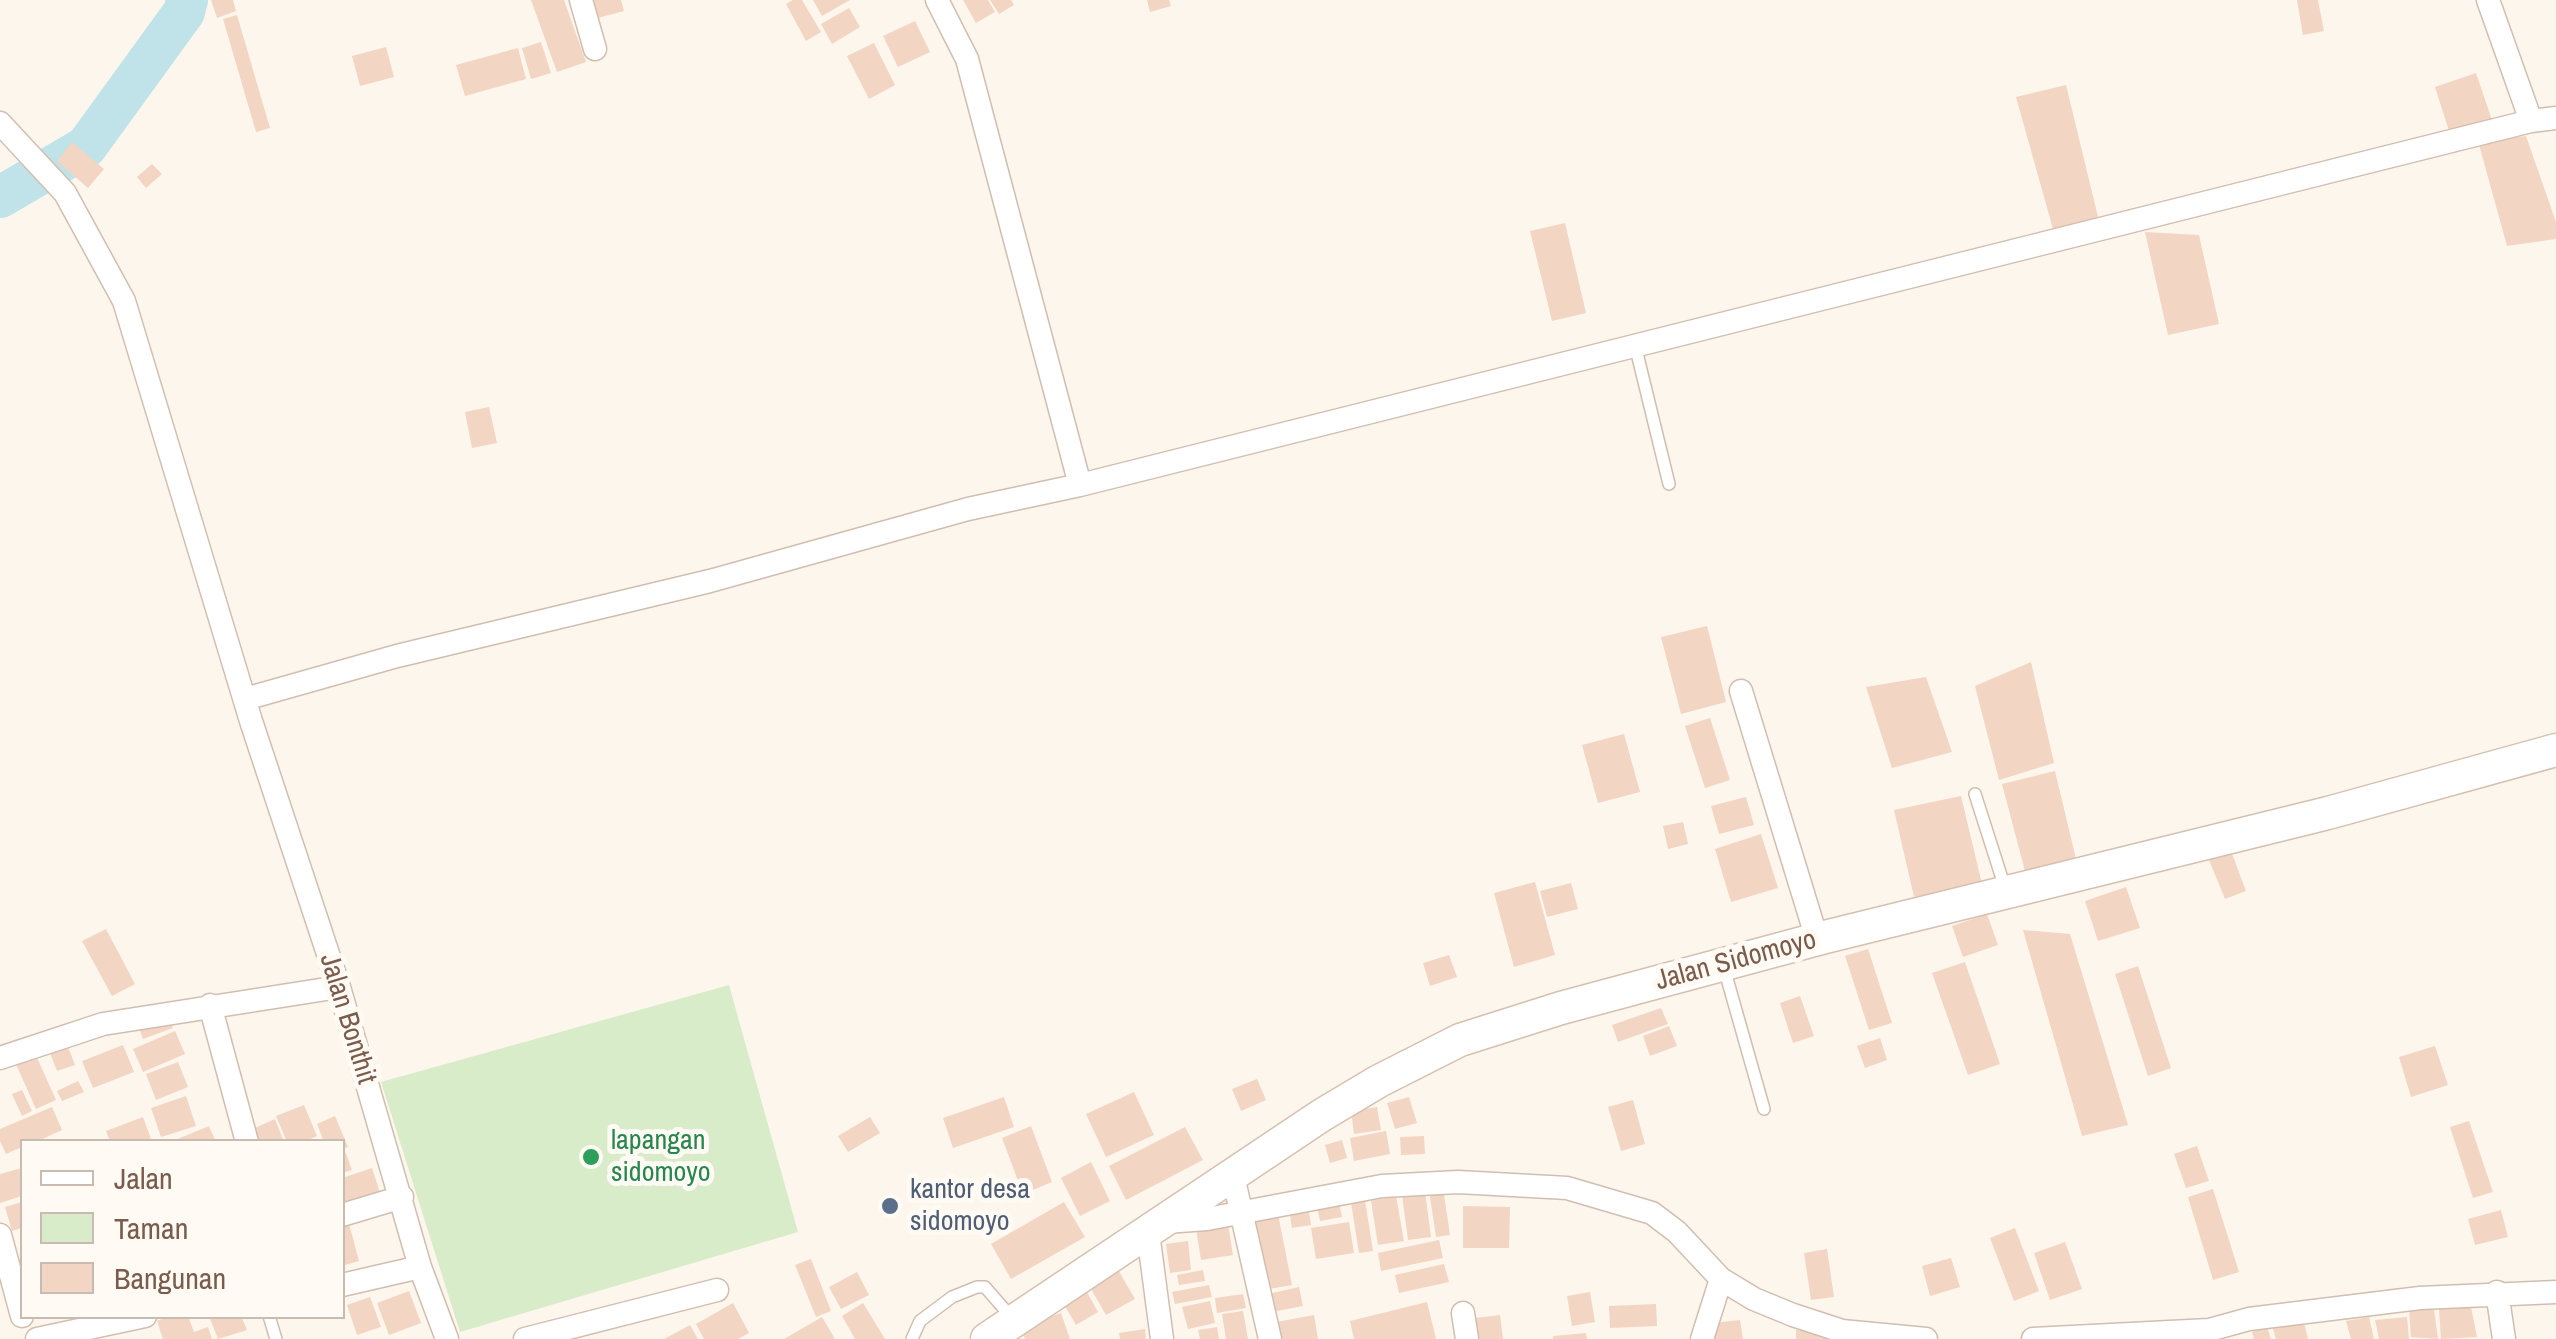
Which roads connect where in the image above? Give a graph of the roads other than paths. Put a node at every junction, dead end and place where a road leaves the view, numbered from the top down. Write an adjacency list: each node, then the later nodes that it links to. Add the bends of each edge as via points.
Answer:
1 (581, 0): 4 (street)
2 (937, 0): 10 (street, via 968,59)
3 (2488, 0): 6 (street)
4 (595, 50)
5 (2556, 118): 6 (street)
6 (2531, 121): 8 (street)
7 (0, 123): 12 (street, Jalan Bonthit, via 65,193 124,301)
8 (1635, 344): 9 (lane); 10 (street)
9 (1669, 484)
10 (1080, 485): 12 (street)
11 (1741, 691): 16 (street)
12 (245, 700): 18 (street, Jalan Bonthit)
13 (2556, 750): 15 (main road, Jalan Sidomoyo, via 2328,814)
14 (1975, 794): 15 (lane)
15 (2006, 891): 16 (main road, Jalan Sidomoyo)
16 (1818, 939): 17 (main road, Jalan Sidomoyo)
17 (1722, 964): 21 (lane); 23 (main road, Jalan Sidomoyo, via 1460,1040 1379,1080)
18 (339, 986): 19 (street); 24 (street, Jalan Bonthit)
19 (210, 1005): 20 (street, via 103,1024); 22 (street)
20 (0, 1058)
21 (1764, 1109)
22 (245, 1139)
23 (1233, 1176): 25 (street); 27 (main road, Jalan Sidomoyo)
24 (402, 1198): 26 (street); 29 (street, Jalan Bonthit)
25 (1243, 1212): 27 (street); 30 (street, via 1382,1186 1567,1188 1652,1213); 45 (street)
26 (345, 1214)
27 (1157, 1227): 38 (main road, Jalan Sidomoyo); 44 (street)
28 (0, 1235): 35 (street)
29 (420, 1267): 31 (street); 41 (street, Jalan Bonthit)
30 (1721, 1279): 47 (street); 48 (street, via 1754,1299 1842,1331)
31 (345, 1284)
32 (716, 1290): 42 (street)
33 (2497, 1292): 34 (street); 39 (street, via 2249,1319); 50 (street)
34 (2556, 1292)
35 (20, 1305)
36 (1463, 1314): 46 (street)
37 (131, 1319): 40 (street)
38 (1000, 1330): 43 (lane, via 985,1288 976,1287 920,1321)
39 (2210, 1334): 49 (street)
40 (37, 1339)
41 (446, 1339)
42 (525, 1339)
43 (912, 1339)
44 (1162, 1339)
45 (1270, 1339)
46 (1468, 1339)
47 (1702, 1339)
48 (1926, 1339)
49 (2033, 1339)
50 (2504, 1339)

